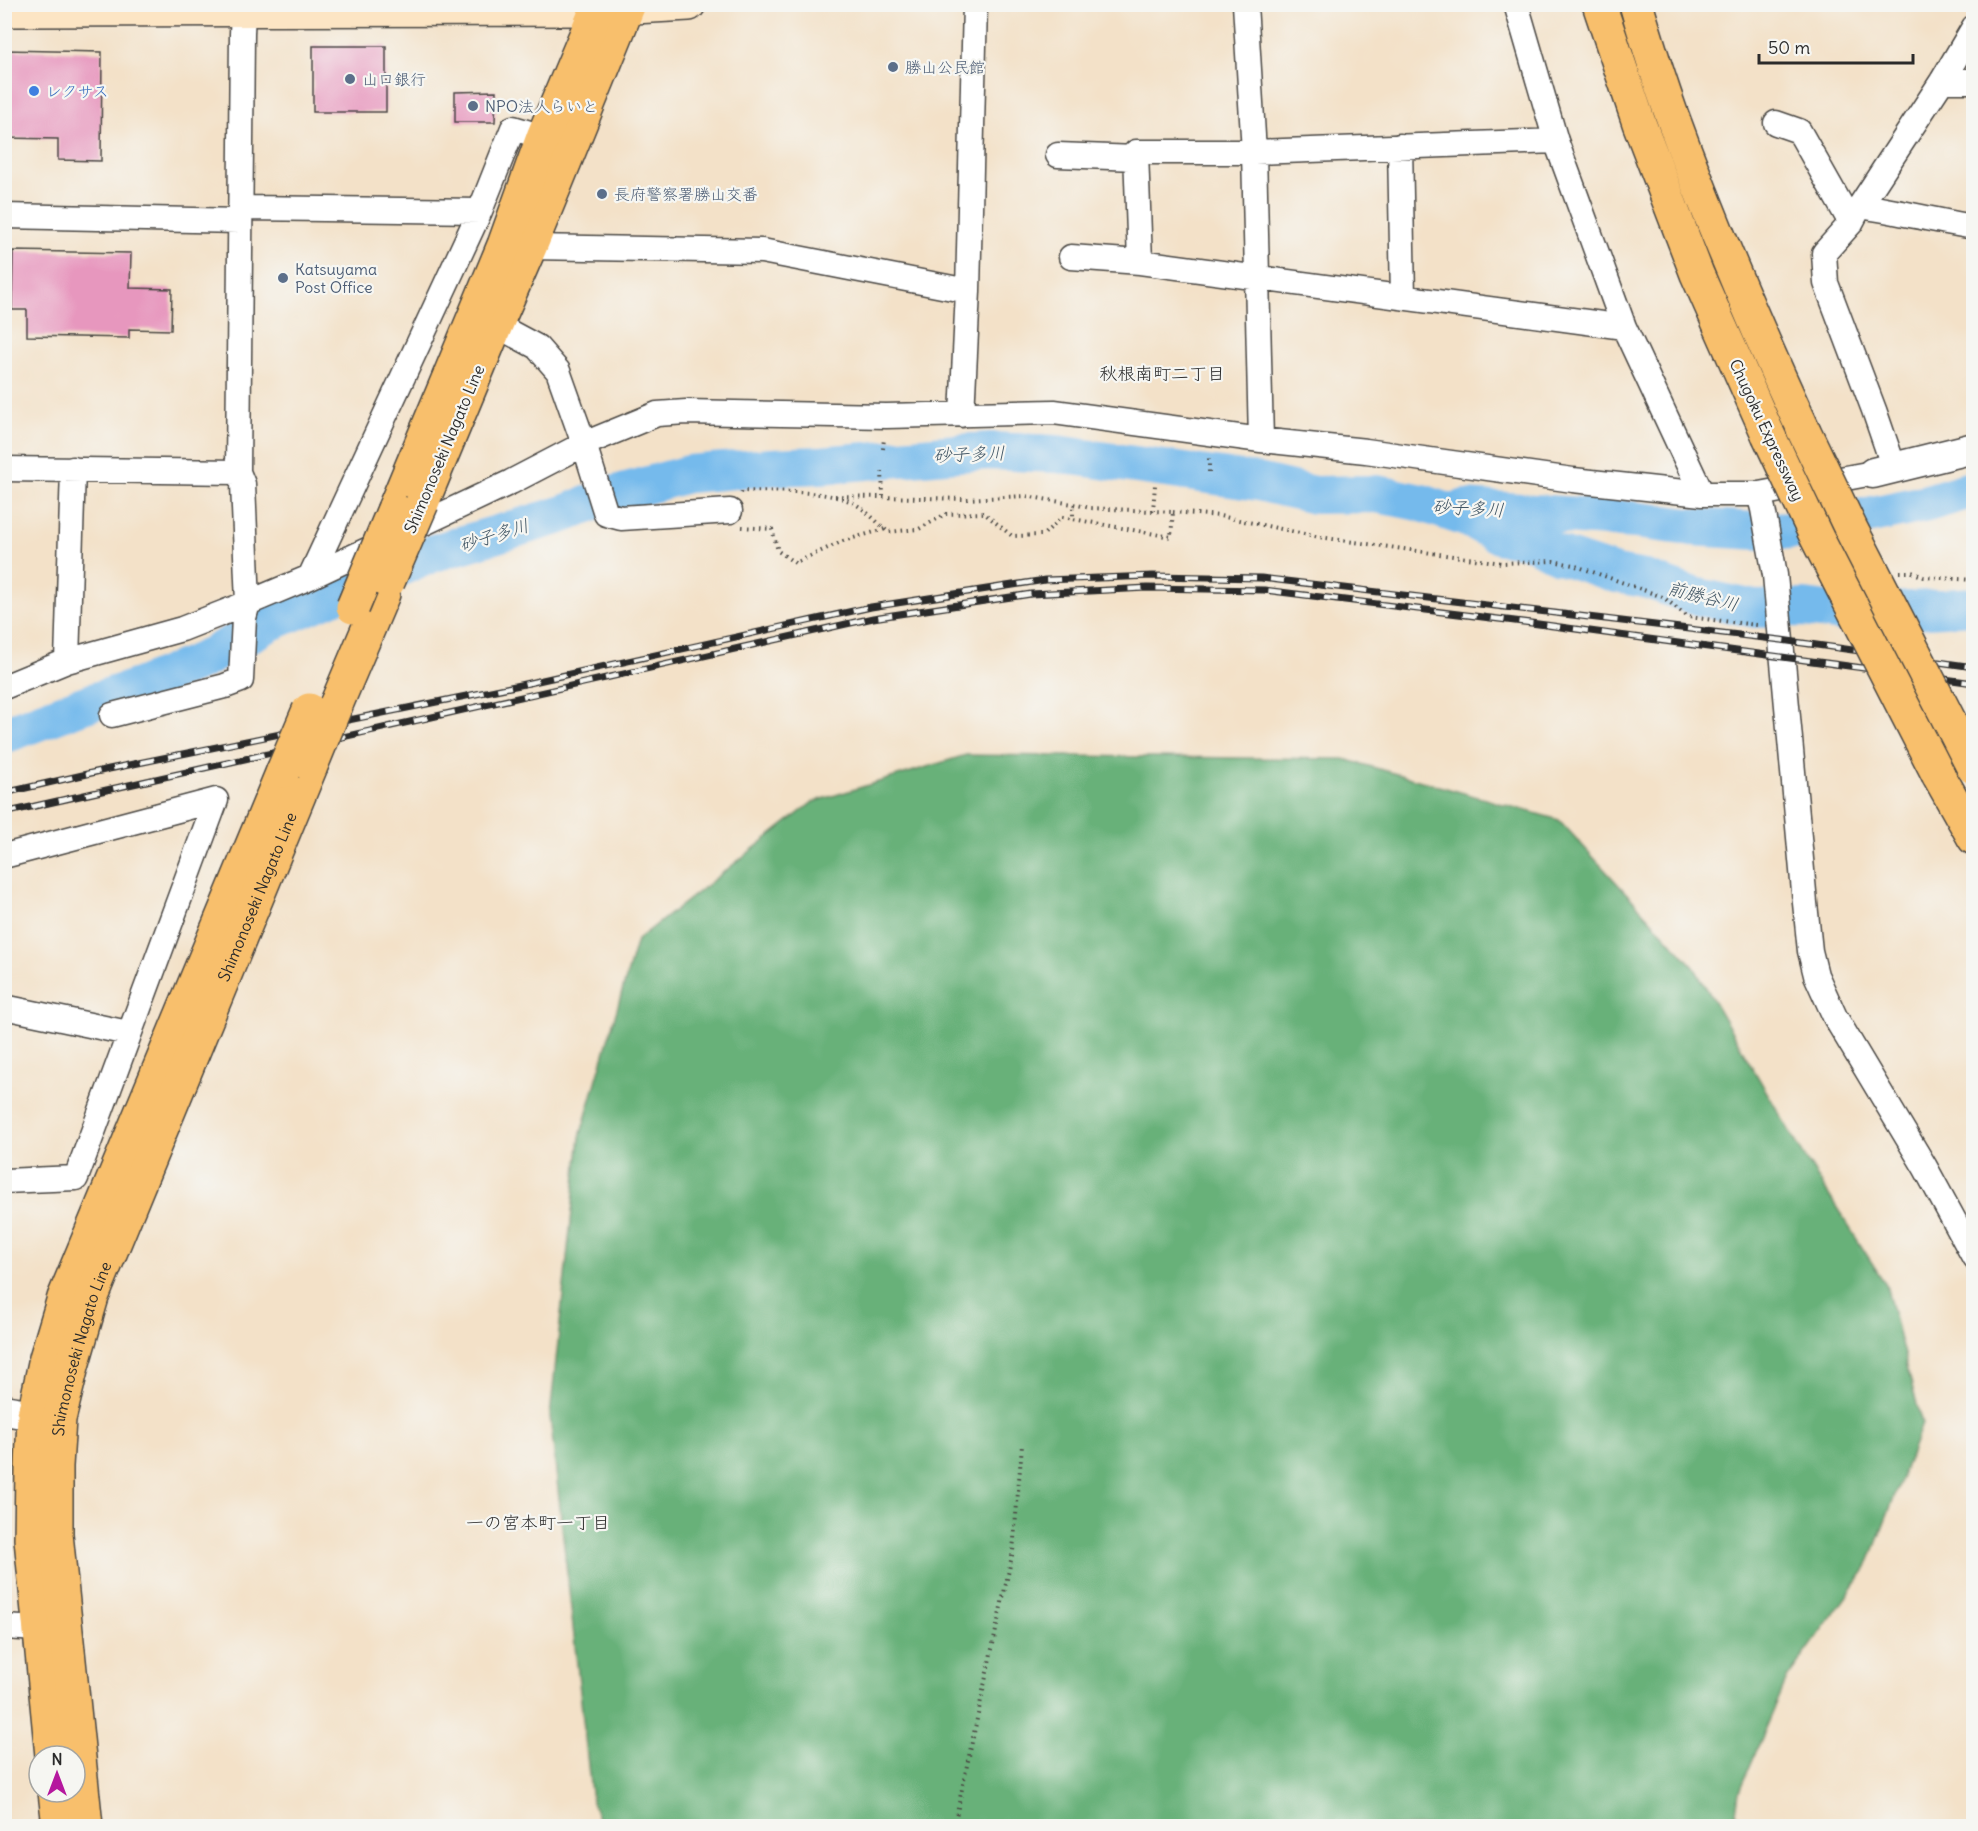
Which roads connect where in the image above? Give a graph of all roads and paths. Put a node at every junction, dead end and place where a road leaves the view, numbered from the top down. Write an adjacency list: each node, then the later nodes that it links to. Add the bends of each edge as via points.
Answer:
1 (689, 4): 8 (main road)
2 (975, 4): 29 (street)
3 (1245, 4): 17 (street)
4 (1516, 4): 15 (street)
5 (1599, 4): 62 (main road, Chugoku Expressway, bridge, via 1639,123 1697,274 1768,434 1816,538)
6 (1635, 4): 61 (main road, Chugoku Expressway, bridge, via 1670,112 1764,345 1856,540)
7 (245, 7): 8 (main road); 9 (main road); 21 (street)
8 (613, 7): 14 (main road, Shimonoseki Nagato Line); 25 (main road, Shimonoseki Nagato Line)
9 (4, 10)
10 (1974, 27): 11 (street)
11 (1942, 81): 12 (street); 22 (street)
12 (1974, 81)
13 (1776, 123): 22 (street, via 1799,131)
14 (543, 138): 20 (street, via 513,128); 48 (main road, Shimonoseki Nagato Line)
15 (1556, 141): 16 (street); 32 (street)
16 (1400, 146): 17 (street); 30 (street)
17 (1254, 152): 19 (street, via 1136,152); 28 (street)
18 (1058, 155): 19 (street)
19 (1136, 158): 27 (street)
20 (480, 211): 21 (street); 54 (street)
21 (240, 214): 23 (street); 41 (street)
22 (1855, 215): 24 (street, via 1896,211); 40 (street, via 1824,253 1826,283 1874,410)
23 (4, 216)
24 (1974, 227)
25 (530, 247): 29 (street, via 762,251); 31 (main road, Shimonoseki Nagato Line)
26 (1071, 257): 27 (street)
27 (1140, 262): 28 (street)
28 (1257, 277): 30 (street); 34 (street)
29 (968, 291): 33 (street)
30 (1403, 297): 32 (street)
31 (496, 325): 35 (street, via 537,346 558,371); 48 (main road, Shimonoseki Nagato Line)
32 (1624, 327): 43 (street)
33 (963, 415): 34 (street, via 1054,412); 35 (street, via 657,414)
34 (1261, 440): 43 (street)
35 (584, 444): 49 (street, via 606,514 621,518); 54 (street)
36 (1974, 448): 40 (street)
37 (4, 469): 38 (street)
38 (73, 469): 41 (street); 57 (street)
39 (882, 471): 45 (path)
40 (1884, 471): 46 (street)
41 (238, 472): 55 (street, via 243,484)
42 (1155, 485): 50 (path)
43 (1702, 494): 46 (street)
44 (831, 496): 45 (path); 49 (path, via 742,491); 53 (path, via 856,504)
45 (883, 496): 47 (path, via 1026,496)
46 (1761, 502): 56 (street, via 1776,591)
47 (1073, 504): 50 (path); 52 (path)
48 (408, 506): 59 (main road, Shimonoseki Nagato Line, bridge, via 353,607); 59 (main road, Shimonoseki Nagato Line, bridge, via 383,594)
49 (730, 511): 53 (path, via 739,527 772,529 778,551 795,563 843,541)
50 (1153, 511): 51 (path)
51 (1173, 512): 52 (path, via 1171,537); 56 (path, via 1220,516 1319,537 1503,563 1553,561 1663,597 1688,617)
52 (1073, 519): 53 (path, via 1062,517 1043,535 1012,536 984,513 946,514 919,529)
53 (885, 529)
54 (310, 577): 55 (street)
55 (246, 610): 57 (street); 60 (street, via 241,680)
56 (1774, 624): 67 (street, via 1804,903 1816,975 1835,1017)
57 (67, 661): 58 (street)
58 (4, 687)
59 (322, 707): 68 (main road, Shimonoseki Nagato Line, bridge, via 92,1297 72,1366)
60 (112, 715)
61 (1973, 767)
62 (1974, 838)
63 (4, 856): 65 (street, via 216,800)
64 (4, 1007): 65 (street)
65 (129, 1033): 66 (street, via 76,1178)
66 (4, 1181)
67 (1974, 1257)
68 (33, 1415): 71 (main road, Shimonoseki Nagato Line, via 56,1466)
69 (1022, 1444): 76 (path, via 1013,1551)
70 (4, 1626): 71 (street)
71 (53, 1630): 72 (main road, Shimonoseki Nagato Line); 75 (main road, Shimonoseki Nagato Line)
72 (52, 1744)
73 (56, 1804): 74 (main road)
74 (59, 1827)
75 (86, 1827)
76 (954, 1827)

